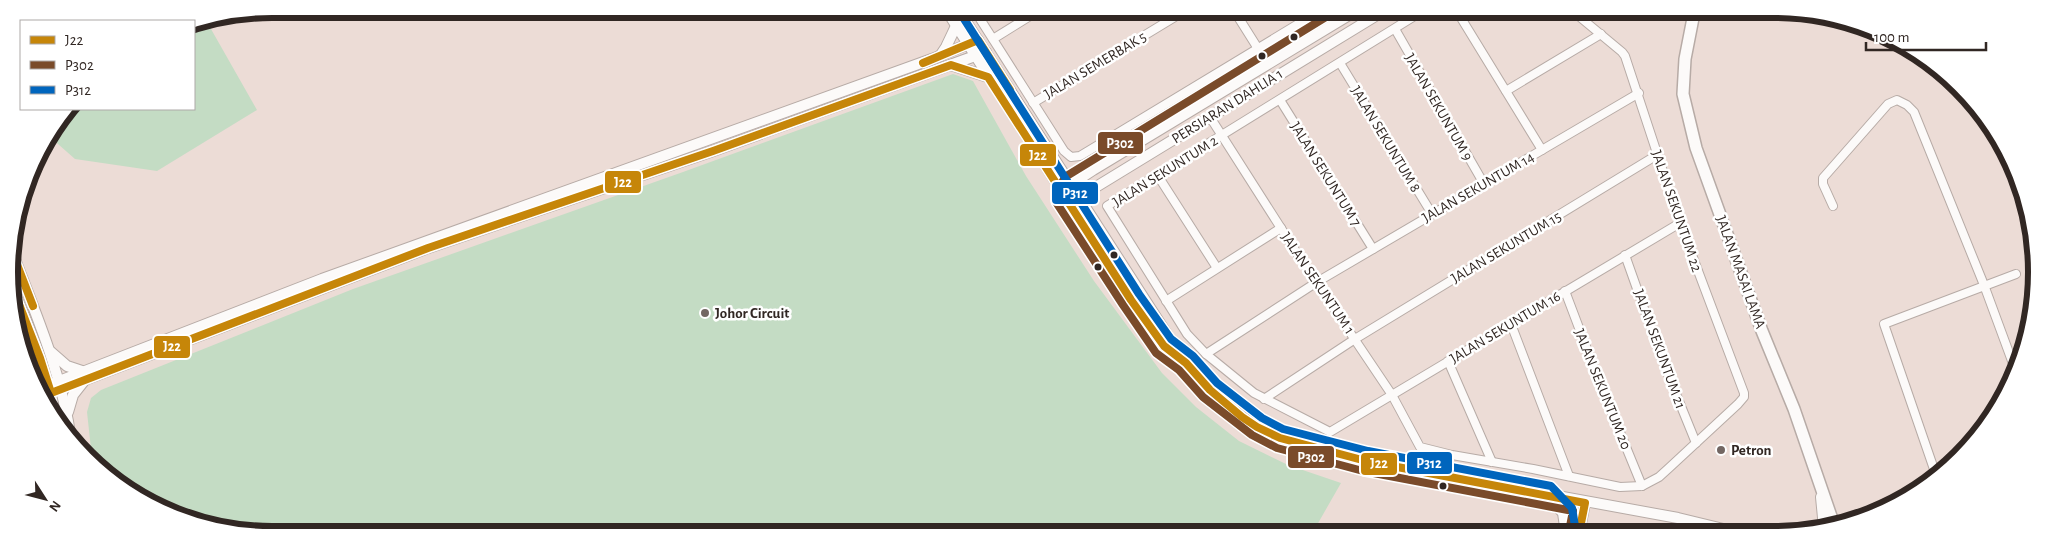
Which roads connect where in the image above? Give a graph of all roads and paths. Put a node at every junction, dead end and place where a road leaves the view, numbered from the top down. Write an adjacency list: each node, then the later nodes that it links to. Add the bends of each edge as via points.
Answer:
1 (951, 18): 14 (main road)
2 (964, 18): 18 (main road)
3 (980, 18): 17 (street)
4 (1027, 18): 17 (street)
5 (1173, 18): 30 (street, JALAN SEMERBAK 5)
6 (1239, 18): 20 (street)
7 (1307, 18): 20 (street)
8 (1344, 18): 35 (main road, PERSIARAN DAHLIA 1)
9 (1372, 18): 31 (main road, PERSIARAN DAHLIA 1)
10 (1412, 18): 15 (street, JALAN SEKUNTUM 2)
11 (1461, 18): 27 (street)
12 (1581, 18): 16 (street, JALAN SEKUNTUM 22)
13 (1693, 18): 75 (main road, JALAN MASAI LAMA, via 1685,59 1683,94 1696,148 1762,331 1794,409)
14 (956, 26): 19 (main road); 23 (main road)
15 (1395, 30): 24 (street, JALAN SEKUNTUM 2); 37 (street, JALAN SEKUNTUM 9)
16 (1601, 34): 27 (street); 28 (street, JALAN SEKUNTUM 22, via 1626,56)
17 (993, 39): 30 (street)
18 (978, 40): 19 (main road); 21 (main road)
19 (967, 44): 22 (main road); 23 (main road)
20 (1257, 47): 30 (street, via 1080,156 1071,157 1064,151)
21 (986, 52): 22 (main road); 38 (main road)
22 (975, 56): 25 (main road); 26 (main road)
23 (939, 57): 63 (main road, via 331,276 126,355)
24 (1340, 63): 29 (street, JALAN SEKUNTUM 2); 43 (street, JALAN SEKUNTUM 8)
25 (951, 65): 26 (main road); 63 (main road, via 713,151 428,248)
26 (988, 77): 40 (main road)
27 (1506, 91): 33 (street)
28 (1639, 93): 33 (street, JALAN SEKUNTUM 14); 34 (street, JALAN SEKUNTUM 22)
29 (1280, 100): 32 (street, JALAN SEKUNTUM 2); 46 (street, JALAN SEKUNTUM 7)
30 (1033, 103)
31 (1210, 117): 32 (street, JALAN SEKUNTUM 1); 39 (main road, PERSIARAN DAHLIA 1)
32 (1222, 136): 45 (street, JALAN SEKUNTUM 1); 54 (street, JALAN SEKUNTUM 2, via 1107,206)
33 (1542, 150): 37 (street, JALAN SEKUNTUM 14)
34 (1657, 155): 44 (street, JALAN SEKUNTUM 22); 57 (street, JALAN SEKUNTUM 15)
35 (1093, 170): 38 (main road, PERSIARAN DAHLIA 1); 39 (main road, via 1090,181)
36 (1160, 179): 49 (street)
37 (1484, 184): 43 (street, JALAN SEKUNTUM 14)
38 (1070, 185): 40 (main road); 42 (main road)
39 (1102, 185): 42 (main road, PERSIARAN DAHLIA 1, via 1087,194)
40 (1065, 198): 62 (main road, via 1164,346)
41 (1833, 206): 52 (street, via 1823,178 1888,104 1904,102 1914,112)
42 (1085, 209): 62 (main road)
43 (1432, 214): 46 (street, JALAN SEKUNTUM 14)
44 (1680, 223): 47 (street, JALAN SEKUNTUM 16); 71 (street, JALAN SEKUNTUM 22, via 1744,395)
45 (1281, 228): 49 (street); 51 (street, JALAN SEKUNTUM 1)
46 (1372, 249): 51 (street, JALAN SEKUNTUM 14)
47 (1626, 255): 53 (street, JALAN SEKUNTUM 16); 71 (street, JALAN SEKUNTUM 21)
48 (18, 267): 58 (main road)
49 (1217, 268): 54 (street)
50 (2016, 274): 52 (street)
51 (1317, 282): 57 (street, JALAN SEKUNTUM 1); 59 (street, JALAN SEKUNTUM 14)
52 (1984, 285): 61 (street); 73 (street, via 1884,324)
53 (1565, 291): 56 (street, JALAN SEKUNTUM 16); 76 (street, JALAN SEKUNTUM 20)
54 (1166, 301): 59 (street, JALAN SEKUNTUM 2, via 1187,334)
55 (20, 305): 64 (main road)
56 (1511, 324): 60 (street, JALAN SEKUNTUM 16); 74 (street)
57 (1355, 339): 65 (street, JALAN SEKUNTUM 1); 66 (street, JALAN SEKUNTUM 15)
58 (50, 351): 63 (main road); 64 (main road)
59 (1206, 354): 66 (street, JALAN SEKUNTUM 2)
60 (1448, 361): 65 (street, JALAN SEKUNTUM 16); 72 (street)
61 (2012, 362)
62 (1186, 363): 77 (main road, via 1210,390 1242,417 1280,438 1366,461)
63 (85, 376): 64 (main road); 68 (main road, via 73,395)
64 (55, 387): 67 (main road); 68 (main road)
65 (1392, 395): 70 (street, JALAN SEKUNTUM 16); 72 (street, JALAN SEKUNTUM 1, via 1416,442 1425,449)
66 (1264, 399): 70 (street, JALAN SEKUNTUM 2)
67 (55, 404)
68 (68, 412): 69 (main road)
69 (70, 426)
70 (1330, 432)
71 (1696, 443): 76 (street, via 1659,477)
72 (1492, 462): 74 (street)
73 (1934, 470)
74 (1568, 476): 76 (street, via 1620,487)
75 (1818, 482): 78 (main road, JALAN MASAI LAMA); 82 (main road)
76 (1642, 486)
77 (1547, 495): 79 (main road); 83 (main road, via 1563,513)
78 (1824, 497): 80 (main road); 81 (main road, JALAN MASAI LAMA)
79 (1585, 502): 84 (main road); 85 (main road)
80 (1839, 518)
81 (1832, 520)
82 (1824, 522)
83 (1565, 526)
84 (1580, 526)
85 (1711, 526)

